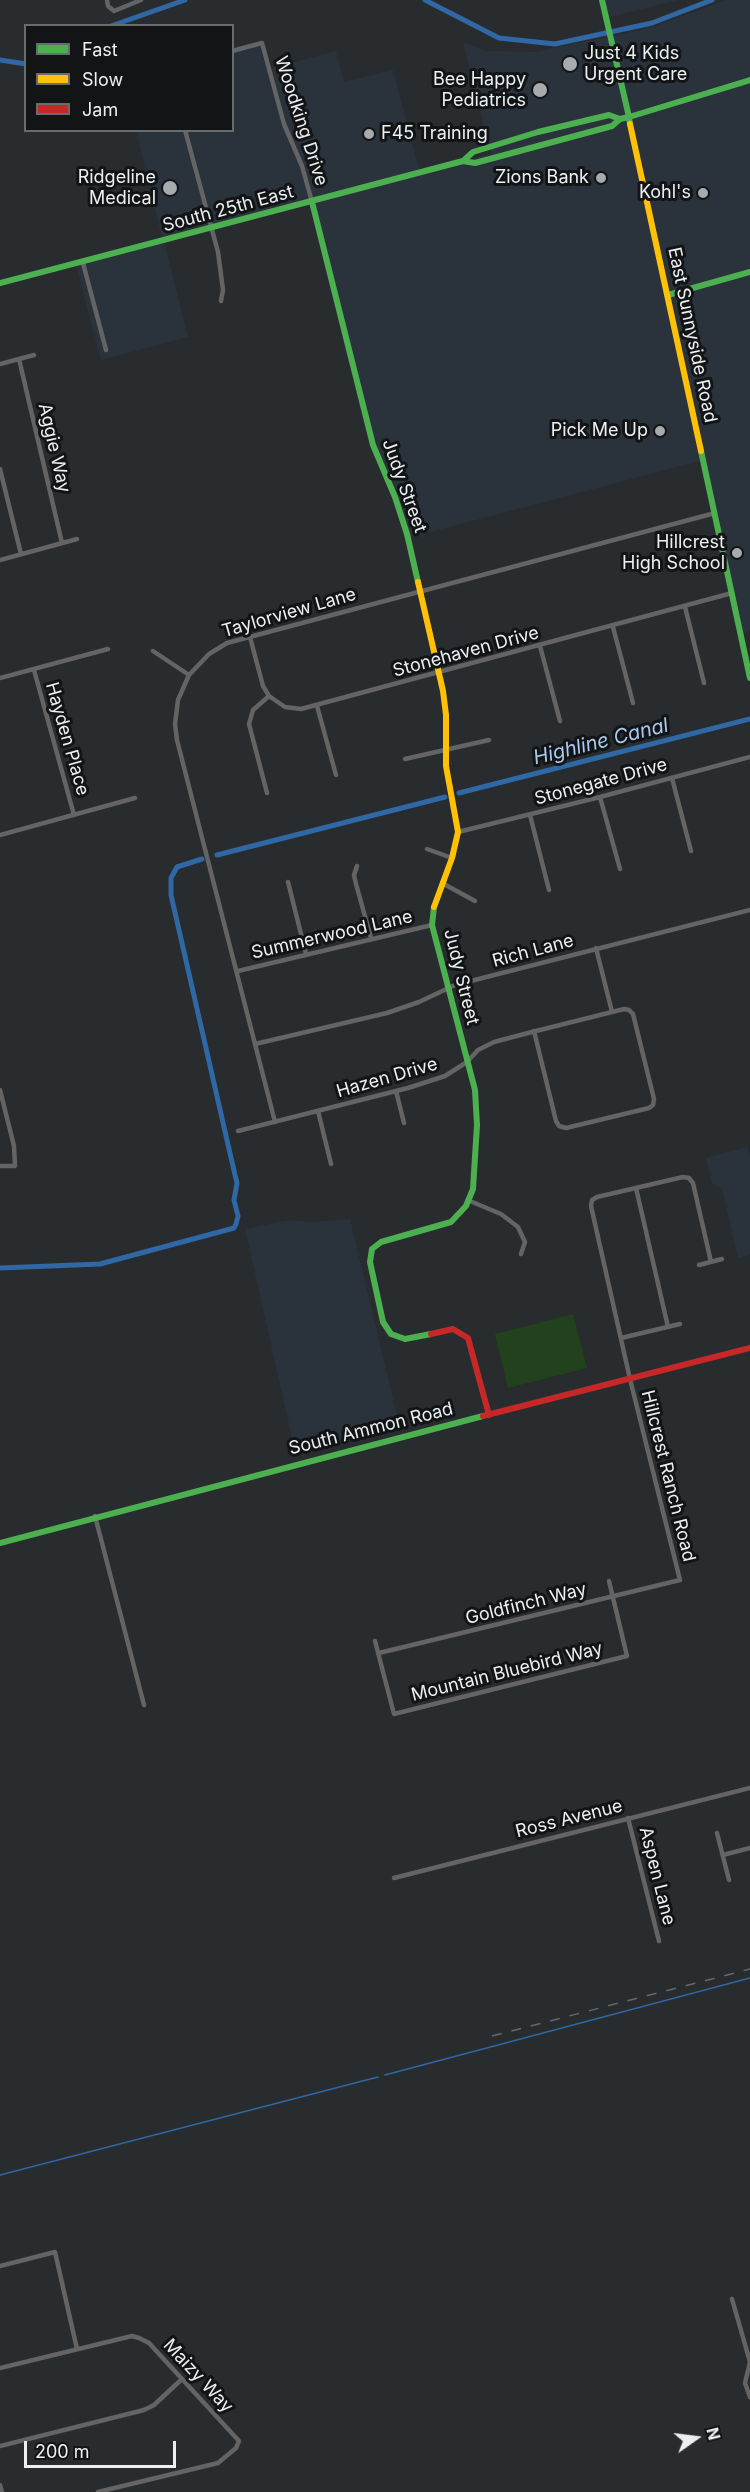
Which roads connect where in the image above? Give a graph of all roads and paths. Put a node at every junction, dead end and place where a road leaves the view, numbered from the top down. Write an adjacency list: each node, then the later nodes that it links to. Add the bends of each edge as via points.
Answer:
1 (107, 0): 2 (street, via 114,11)
2 (141, 0)
3 (602, 0): 6 (street, East Sunnyside Road)
4 (234, 50): 10 (street, Woodking Drive, via 262,43 284,124)
5 (750, 80): 6 (street, South 25th East)
6 (629, 117): 7 (street, South 25th East); 15 (street, East Sunnyside Road)
7 (620, 119): 9 (street, South 25th East, via 612,126 475,163); 9 (street, South 25th East, via 609,115 538,132 472,152)
8 (186, 132): 11 (street)
9 (463, 161): 10 (street, South 25th East)
10 (312, 202): 11 (street, South 25th East); 27 (street, Judy Street, via 373,445 403,518)
11 (211, 229): 12 (street, South 25th East); 16 (street, via 221,269)
12 (83, 263): 14 (street, South 25th East); 17 (street)
13 (750, 272): 15 (street)
14 (0, 283)
15 (668, 295): 22 (street, East Sunnyside Road)
16 (221, 301)
17 (106, 350)
18 (34, 355): 19 (street)
19 (19, 359): 20 (street); 24 (street, Aggie Way)
20 (0, 364)
21 (0, 469): 25 (street)
22 (715, 513): 27 (street, Taylorview Lane); 28 (street, East Sunnyside Road)
23 (77, 539): 24 (street)
24 (62, 543): 25 (street)
25 (21, 554): 26 (street)
26 (0, 560)
27 (421, 590): 31 (street, Taylorview Lane); 37 (street, Judy Street)
28 (732, 593): 29 (street, Stonehaven Drive); 35 (street, East Sunnyside Road)
29 (685, 607): 30 (street, Stonehaven Drive); 41 (street)
30 (613, 627): 32 (street, Stonehaven Drive); 43 (street)
31 (250, 637): 38 (street, Taylorview Lane, via 218,647); 42 (street)
32 (540, 646): 37 (street, Stonehaven Drive); 45 (street)
33 (108, 649): 36 (street)
34 (153, 651): 38 (street)
35 (749, 668): 40 (street, East Sunnyside Road)
36 (34, 669): 39 (street); 55 (street, Hayden Place)
37 (439, 673): 44 (street, Stonehaven Drive); 47 (street, Judy Street, via 446,716)
38 (189, 675): 73 (street, Taylorview Lane, via 175,714 177,740)
39 (0, 678)
40 (750, 678)
41 (704, 683)
42 (269, 696): 44 (street, Stonehaven Drive, via 277,703 301,710); 52 (street, via 253,710 249,724)
43 (633, 702)
44 (316, 706): 50 (street)
45 (560, 721)
46 (489, 740): 47 (street)
47 (445, 750): 49 (street); 57 (street, Judy Street)
48 (750, 757): 51 (street, Stonegate Drive)
49 (405, 759)
50 (336, 775)
51 (672, 778): 53 (street, Stonegate Drive); 60 (street)
52 (267, 793)
53 (600, 797): 56 (street, Stonegate Drive); 63 (street)
54 (135, 798): 55 (street)
55 (75, 815): 58 (street)
56 (530, 815): 57 (street, Stonegate Drive); 66 (street)
57 (458, 832): 61 (street, Judy Street)
58 (0, 835)
59 (427, 849): 61 (street)
60 (691, 851)
61 (452, 858): 65 (street, Judy Street)
62 (357, 866): 70 (street, via 354,875)
63 (620, 869)
64 (288, 882): 72 (street)
65 (442, 883): 67 (street); 69 (street, Judy Street)
66 (549, 890)
67 (475, 901)
68 (750, 910): 71 (street, Rich Lane)
69 (432, 925): 70 (street, Summerwood Lane); 74 (street, Judy Street)
70 (371, 938): 72 (street, Summerwood Lane)
71 (596, 948): 74 (street, Rich Lane); 75 (street)
72 (306, 954): 73 (street, Summerwood Lane)
73 (238, 971): 77 (street, Taylorview Lane)
74 (447, 988): 77 (street, Rich Lane, via 387,1013); 78 (street, Judy Street)
75 (612, 1012): 76 (street, Hazen Drive); 76 (street, via 624,1009 633,1014 654,1099 650,1108 566,1128 559,1126)
76 (534, 1032): 78 (street, Hazen Drive, via 494,1042 478,1050)
77 (255, 1044): 82 (street, Taylorview Lane)
78 (467, 1062): 80 (street, Hazen Drive, via 445,1076); 88 (street, Judy Street, via 475,1090 477,1125)
79 (0, 1090): 86 (street, via 15,1166)
80 (396, 1091): 81 (street, Hazen Drive); 83 (street)
81 (318, 1111): 82 (street, Hazen Drive); 85 (street)
82 (275, 1122): 84 (street, Hazen Drive)
83 (404, 1123)
84 (238, 1131)
85 (331, 1164)
86 (0, 1166)
87 (636, 1188): 91 (street, via 689,1178); 94 (street); 95 (street, Hillcrest Ranch Road, via 597,1197 591,1206)
88 (470, 1201): 89 (street, via 501,1214 518,1227 525,1242); 98 (street, via 460,1214 442,1226 381,1242 372,1249 370,1262 383,1322 391,1334 405,1339 453,1329 468,1338)
89 (521, 1254)
90 (722, 1259): 91 (street)
91 (711, 1262): 92 (street)
92 (699, 1265)
93 (680, 1324): 94 (street)
94 (668, 1327): 95 (street)
95 (621, 1338): 97 (street, Hillcrest Ranch Road)
96 (750, 1348): 97 (street, South Ammon Road)
97 (630, 1379): 98 (street, South Ammon Road); 101 (street, Hillcrest Ranch Road)
98 (489, 1415): 99 (street, South Ammon Road)
99 (95, 1516): 100 (street, South Ammon Road); 106 (street)
100 (0, 1544)
101 (680, 1580): 103 (street, Goldfinch Way)
102 (609, 1581): 103 (street)
103 (613, 1597): 105 (street, Goldfinch Way); 105 (street, Mountain Bluebird Way, via 627,1656 394,1714)
104 (375, 1641): 105 (street)
105 (379, 1653)
106 (144, 1705)
107 (750, 1788): 108 (street, Ross Avenue)
108 (628, 1818): 112 (street, Ross Avenue); 114 (street, Aspen Lane)
109 (717, 1833): 111 (street)
110 (750, 1848): 111 (street)
111 (723, 1855): 113 (street)
112 (394, 1878)
113 (729, 1880)
114 (659, 1941)
115 (0, 2266): 117 (street, via 55,2252)
116 (732, 2300): 120 (street, via 750,2362 745,2383)
117 (77, 2349): 118 (street); 119 (street, Maizy Way, via 132,2336 149,2343)
118 (0, 2368)
119 (183, 2379): 121 (street, via 144,2410); 124 (street, Maizy Way, via 240,2441 236,2448 218,2463)
120 (750, 2397)
121 (0, 2446)
122 (0, 2485): 123 (street)
123 (2, 2492)
124 (98, 2492)

